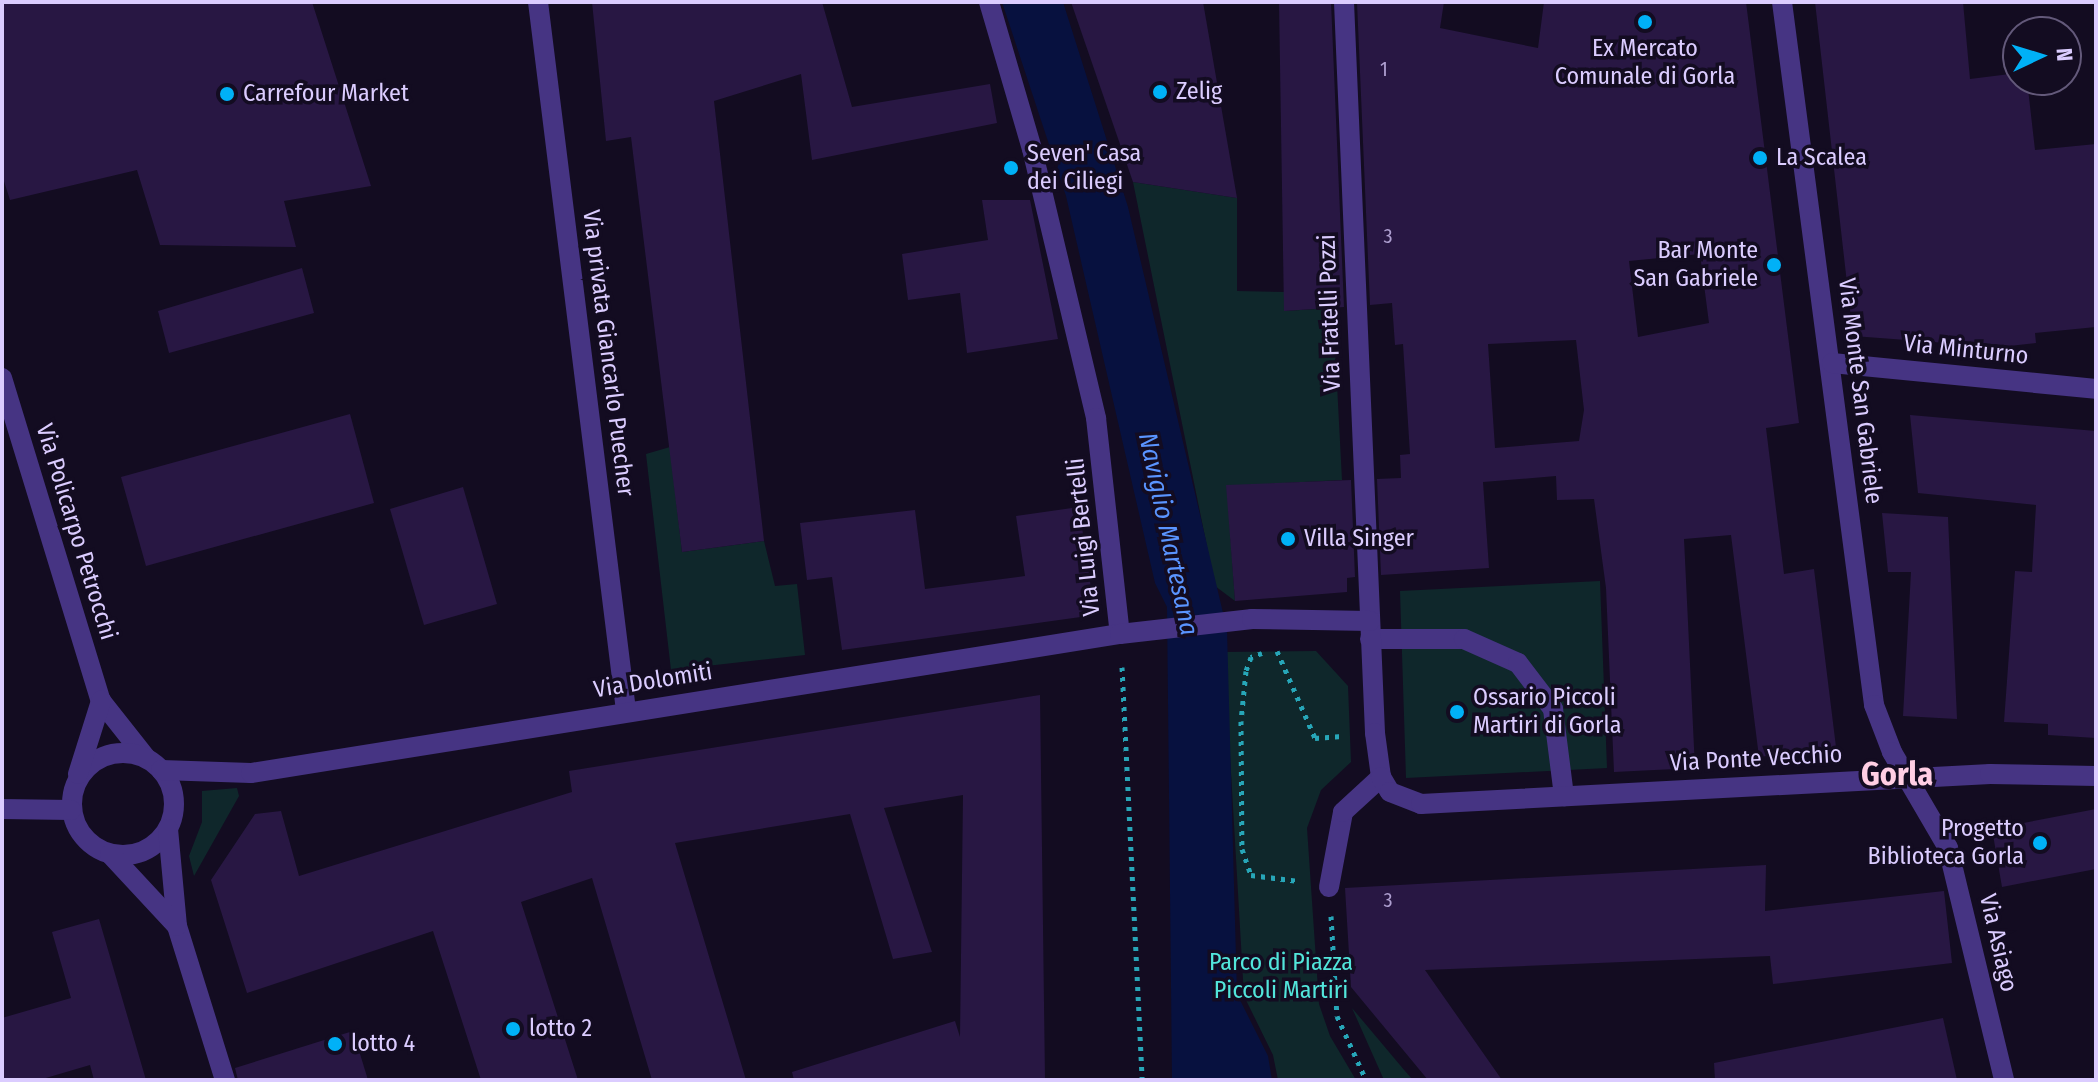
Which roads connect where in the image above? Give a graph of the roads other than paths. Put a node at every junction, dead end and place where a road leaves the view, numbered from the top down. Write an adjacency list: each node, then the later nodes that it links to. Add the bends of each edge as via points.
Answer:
1 (538, 2): 11 (street, Via privata Giancarlo Puecher)
2 (989, 2): 9 (street, Via Luigi Bertelli, via 1032,149 1096,418)
3 (1344, 2): 8 (street, Via Fratelli Pozzi)
4 (1782, 2): 5 (street, Via Monte San Gabriele)
5 (1832, 363): 7 (street, Via Minturno); 15 (street, Via Monte San Gabriele, via 1871,689 1892,752)
6 (2, 378): 10 (street, Via Policarpo Petrocchi)
7 (2096, 389)
8 (1370, 630): 9 (street, Via Dolomiti, via 1239,620); 14 (street, Via Fratelli Pozzi); 17 (street, Via Dolomiti, via 1464,639 1518,663 1553,709)
9 (1120, 634): 11 (street, Via Dolomiti)
10 (101, 701): 12 (street, Via Policarpo Petrocchi); 16 (street)
11 (626, 711): 12 (street, Via Dolomiti, via 251,773 198,776)
12 (154, 764): 16 (street, Via Dolomiti, via 128,753 103,757); 20 (street, via 174,805)
13 (2096, 776): 15 (street, Via Ponte Vecchio)
14 (1381, 777): 17 (street, Via Ponte Vecchio, via 1397,797 1421,804); 22 (street, via 1343,812)
15 (1909, 779): 17 (street, Via Ponte Vecchio); 25 (street, Via Asiago, via 1948,848)
16 (76, 782): 19 (street)
17 (1564, 796)
18 (2, 809): 19 (street)
19 (71, 810): 21 (street, via 89,842)
20 (168, 829): 21 (street, via 139,853); 23 (street)
21 (110, 854): 23 (street)
22 (1329, 883)
23 (177, 926): 24 (street)
24 (225, 1080)
25 (2004, 1080)

